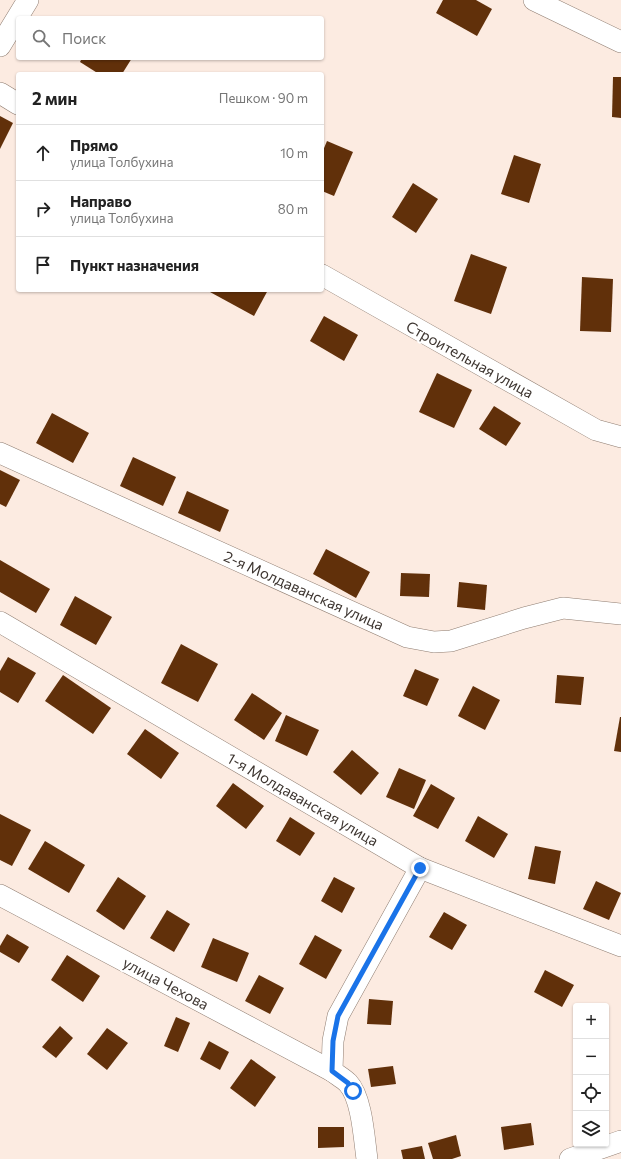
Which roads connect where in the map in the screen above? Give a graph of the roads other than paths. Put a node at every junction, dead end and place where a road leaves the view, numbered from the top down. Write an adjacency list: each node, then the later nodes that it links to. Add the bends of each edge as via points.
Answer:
1 (28, 0): 3 (street)
2 (534, 0): 5 (street)
3 (18, 16)
4 (16, 20): 6 (street)
5 (621, 42)
6 (0, 46)
7 (0, 93): 8 (street)
8 (16, 103)
9 (324, 276): 10 (street, Строительная улица, via 596,430)
10 (621, 437)
11 (0, 453): 12 (street, 2-я Молдаванская улица, via 408,637 434,642 451,641 563,608)
12 (621, 614)
13 (0, 622): 14 (street, 1-я Молдаванская улица)
14 (420, 868): 16 (street, 1-я Молдаванская улица); 17 (street, via 338,1016 333,1041)
15 (0, 896): 17 (street, улица Чехова)
16 (621, 946)
17 (332, 1071): 19 (street, улица Чехова, via 348,1083 358,1102)
18 (621, 1141): 20 (street)
19 (367, 1159)
20 (570, 1159)

